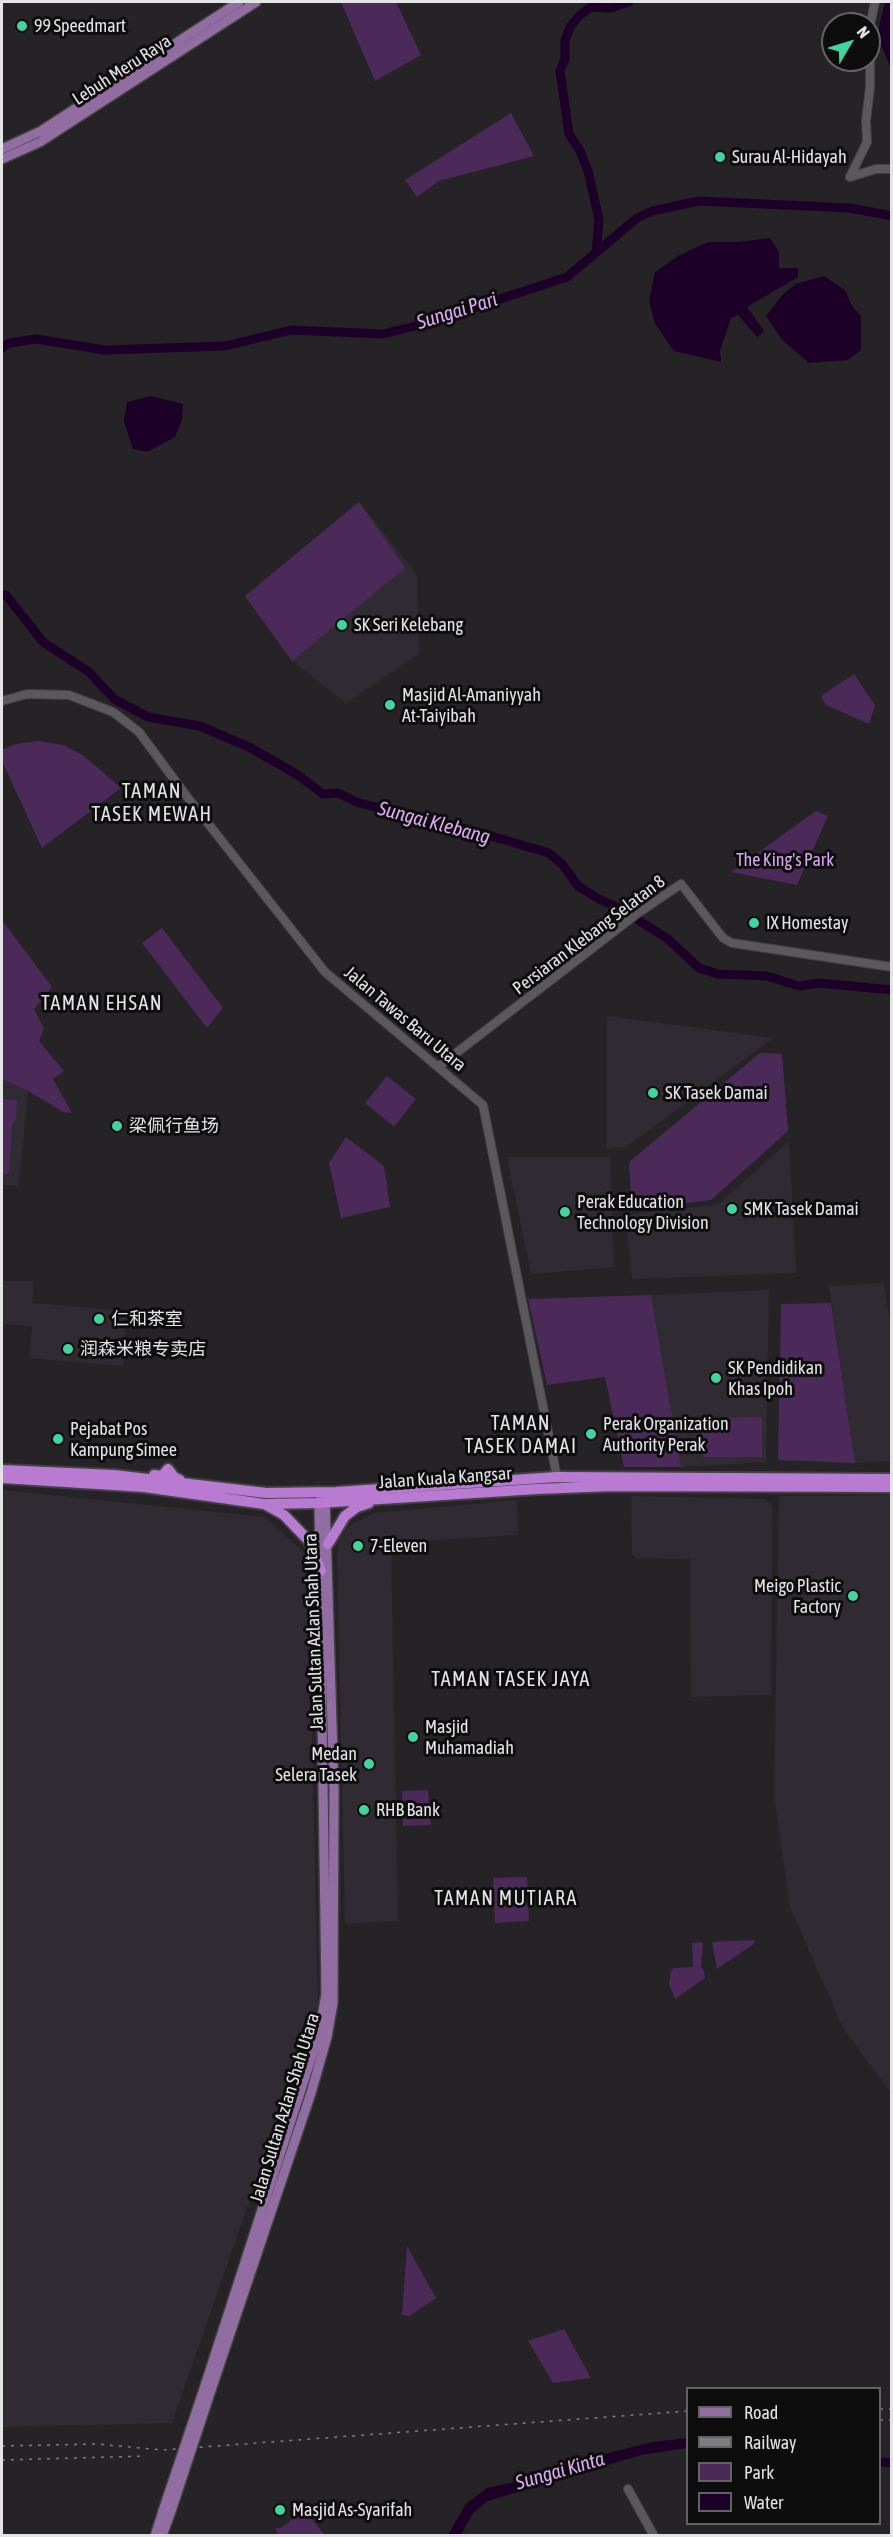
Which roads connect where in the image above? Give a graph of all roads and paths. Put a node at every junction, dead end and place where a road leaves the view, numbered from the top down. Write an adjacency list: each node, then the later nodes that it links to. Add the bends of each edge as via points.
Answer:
1 (239, 2): 4 (main road, Lebuh Meru Raya, via 49,126)
2 (256, 2): 5 (main road, Lebuh Meru Raya, via 40,142)
3 (875, 2): 6 (street, via 870,25 867,142 850,177)
4 (2, 149)
5 (2, 159)
6 (891, 169)
7 (2, 701): 9 (street, Jalan Tawas Baru Utara, via 27,694 69,695 113,712 140,732 325,972)
8 (891, 967): 9 (street, Persiaran Klebang Selatan 8, via 732,943 723,938 681,884)
9 (438, 1067): 12 (street, Jalan Tawas Baru Utara, via 485,1109)
10 (2, 1470): 16 (highway, Jalan Kuala Kangsar)
11 (533, 1477): 12 (highway, Jalan Kuala Kangsar); 18 (highway, Jalan Kuala Kangsar); 22 (highway)
12 (557, 1477): 14 (highway, Jalan Kuala Kangsar); 19 (highway, via 564,1483); 21 (highway)
13 (2, 1478): 16 (highway, Jalan Kuala Kangsar)
14 (891, 1479)
15 (168, 1480): 16 (highway, Jalan Kuala Kangsar); 17 (highway, Jalan Kuala Kangsar); 23 (highway, via 173,1487)
16 (125, 1481): 17 (highway, via 140,1474 162,1476 168,1469); 23 (highway, Jalan Kuala Kangsar)
17 (183, 1482): 24 (highway, Jalan Kuala Kangsar)
18 (452, 1483): 22 (highway, via 463,1487 505,1484); 24 (highway, Jalan Kuala Kangsar)
19 (635, 1486): 20 (highway, Jalan Kuala Kangsar); 21 (highway, Jalan Kuala Kangsar)
20 (891, 1487)
21 (537, 1489): 22 (highway, Jalan Kuala Kangsar)
22 (518, 1490): 25 (highway, Jalan Kuala Kangsar)
23 (225, 1498): 26 (highway, Jalan Kuala Kangsar)
24 (323, 1499): 25 (highway, Jalan Kuala Kangsar); 26 (highway, Jalan Kuala Kangsar); 27 (main road, Jalan Sultan Azlan Shah Utara); 28 (main road, Jalan Sultan Azlan Shah Utara)
25 (377, 1499): 27 (highway, via 345,1516)
26 (264, 1504): 28 (highway, via 284,1515 309,1541)
27 (328, 1544): 30 (main road, Jalan Sultan Azlan Shah Utara)
28 (321, 1571): 29 (main road, Jalan Sultan Azlan Shah Utara)
29 (324, 1777): 30 (main road, via 326,1786); 31 (main road, Jalan Sultan Azlan Shah Utara)
30 (334, 1793): 31 (main road, via 328,1796); 32 (main road, Jalan Sultan Azlan Shah Utara, via 335,1958 327,2037)
31 (325, 1818): 32 (main road, Jalan Sultan Azlan Shah Utara, via 326,1994 319,2034)
32 (208, 2390): 34 (main road, Jalan Sultan Azlan Shah Utara, bridge)
33 (628, 2489): 37 (street)
34 (167, 2511): 35 (main road, Jalan Sultan Azlan Shah Utara); 36 (main road, Jalan Sultan Azlan Shah Utara)
35 (155, 2535)
36 (162, 2535)
37 (654, 2535)

